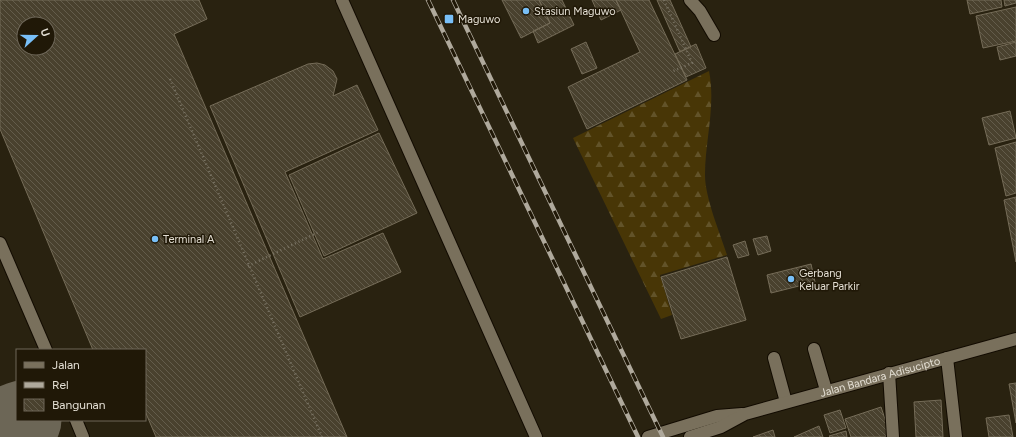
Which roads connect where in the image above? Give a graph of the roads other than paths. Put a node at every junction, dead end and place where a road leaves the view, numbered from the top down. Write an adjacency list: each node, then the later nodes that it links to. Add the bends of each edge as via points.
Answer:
1 (342, 0): 15 (street)
2 (690, 0): 3 (street, via 700,11)
3 (714, 35)
4 (0, 243): 6 (street)
5 (1016, 339): 9 (street, Jalan Bandara Adisucipto)
6 (46, 349)
7 (814, 349): 11 (street)
8 (774, 358): 12 (street)
9 (947, 358): 10 (street, Jalan Bandara Adisucipto); 20 (street)
10 (889, 373): 11 (street, Jalan Bandara Adisucipto); 19 (street)
11 (826, 390): 12 (street, Jalan Bandara Adisucipto)
12 (786, 402): 13 (street, Jalan Bandara Adisucipto)
13 (745, 414): 17 (street, via 718,416); 18 (street, via 721,427)
14 (76, 421): 16 (street)
15 (536, 436)
16 (83, 437)
17 (648, 437)
18 (690, 437)
19 (893, 437)
20 (956, 437)

